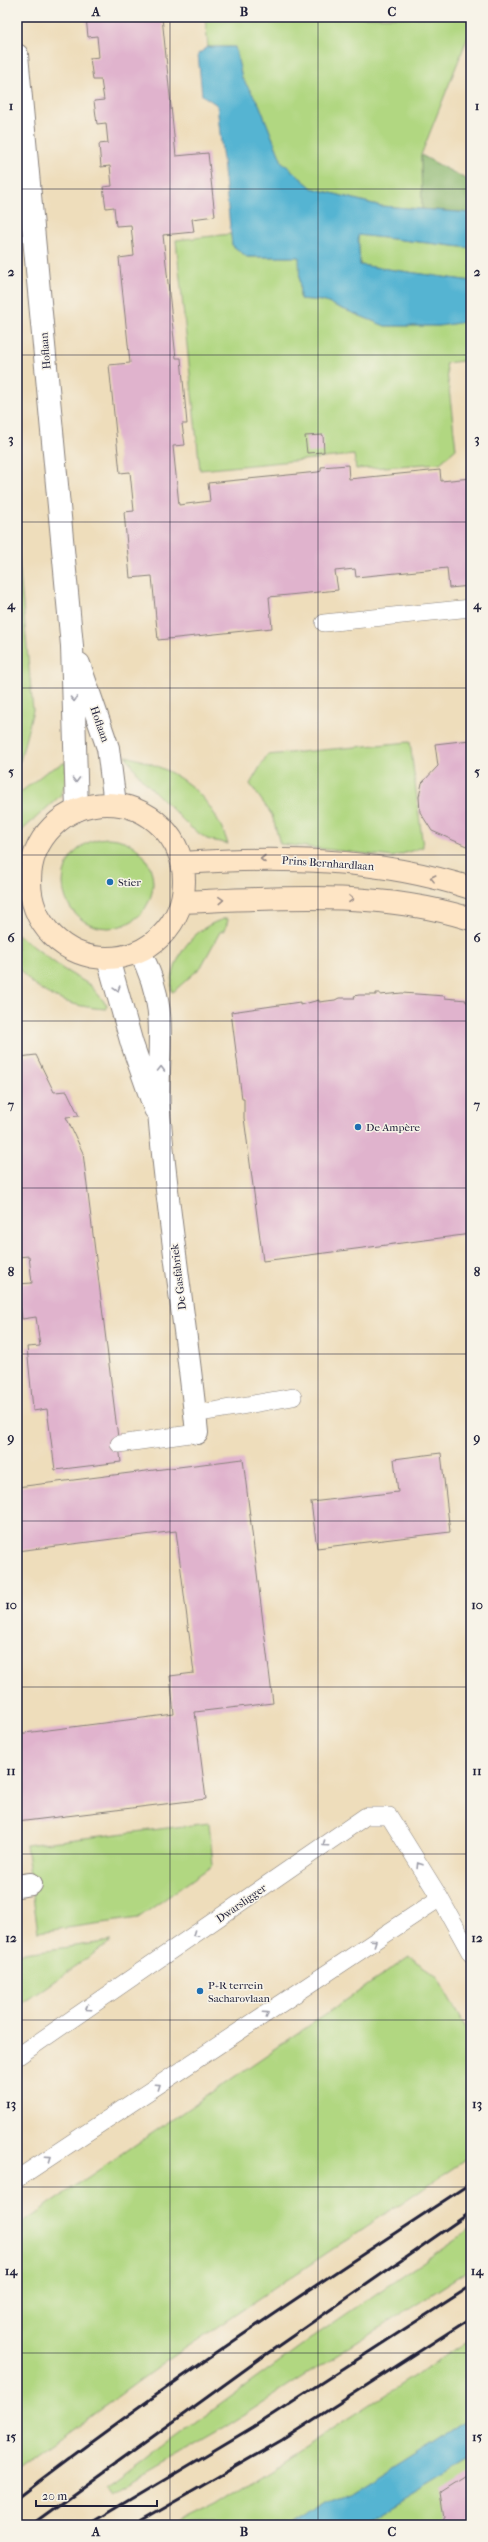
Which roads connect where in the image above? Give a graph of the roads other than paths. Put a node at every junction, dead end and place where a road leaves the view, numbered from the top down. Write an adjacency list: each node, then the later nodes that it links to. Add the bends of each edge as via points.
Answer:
1 (17, 55): 2 (street, Hoflaan)
2 (24, 189): 5 (street, Hoflaan)
3 (471, 608): 4 (lane)
4 (324, 623)
5 (72, 646): 6 (street, Hoflaan, via 108,748); 7 (street, Hoflaan, one-way to 7)
6 (116, 804): 7 (main road, via 96,804); 8 (main road, via 131,807 158,823 177,848)
7 (77, 810): 9 (main road, via 47,831)
8 (182, 863): 10 (main road, Prins Bernhardlaan, one-way to 8, via 405,871 354,863 286,858); 11 (main road, via 185,882)
9 (24, 864): 12 (main road, via 30,884)
10 (471, 888)
11 (182, 902): 13 (main road, one-way to 13, via 266,898 356,899 401,902); 14 (main road, via 166,932)
12 (25, 904): 15 (main road, via 61,944 76,953)
13 (471, 919)
14 (140, 952): 15 (main road); 16 (street, De Gasfabriek, one-way to 14, via 162,1039 160,1010 151,973)
15 (108, 959): 16 (street, De Gasfabriek, one-way to 16, via 132,1044)
16 (159, 1122): 18 (street, De Gasfabriek)
17 (292, 1393): 18 (lane)
18 (195, 1417): 19 (lane)
19 (119, 1444)
20 (440, 1898): 21 (lane, Dwarsligger); 22 (lane, Dwarsligger, one-way to 22, via 389,1816 366,1816); 23 (lane, one-way to 20)
21 (471, 1954)
22 (17, 2057)
23 (17, 2179)

